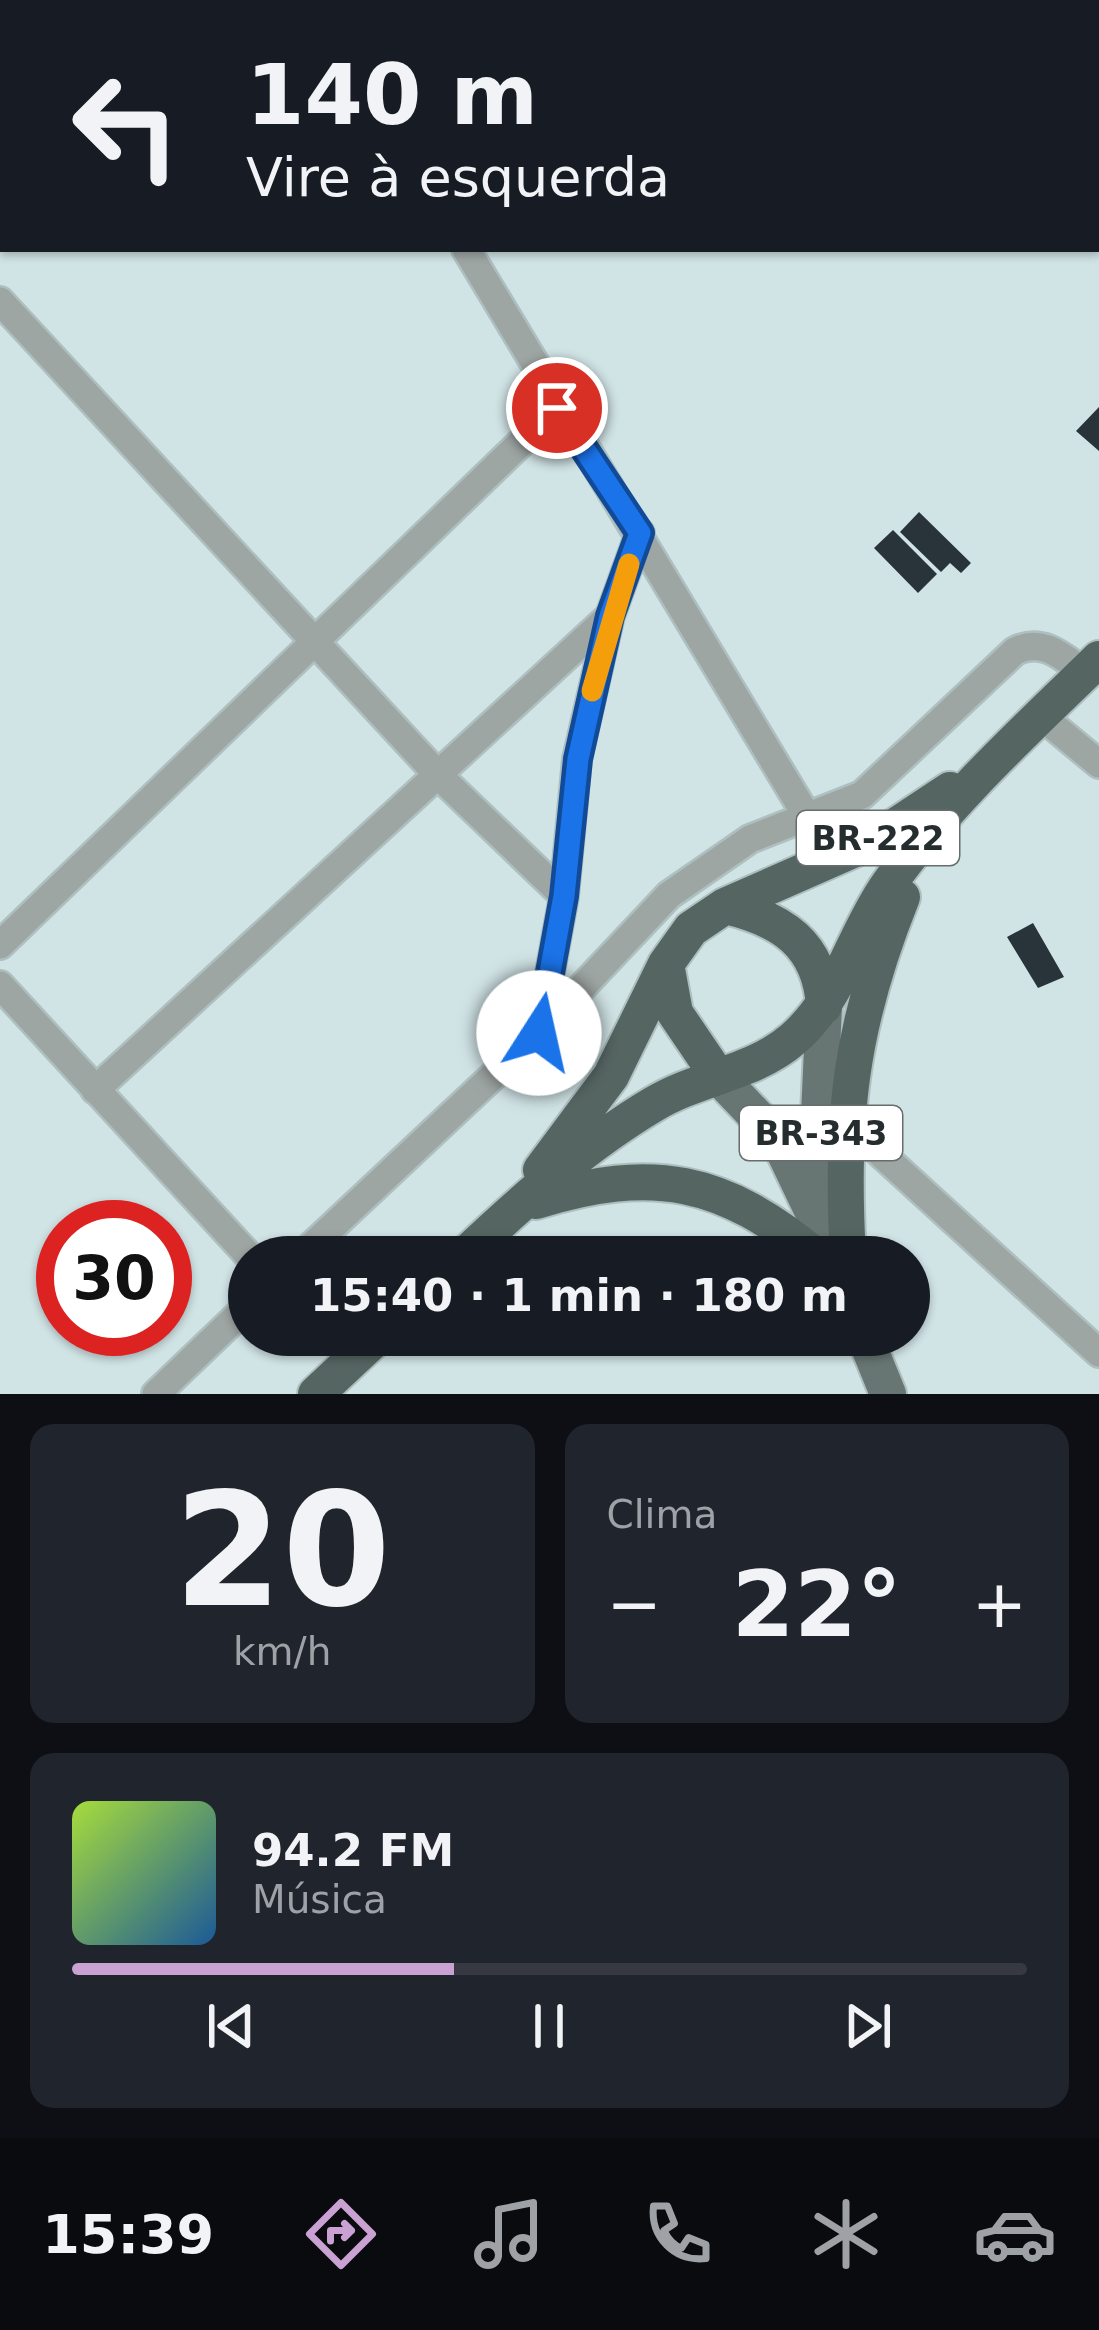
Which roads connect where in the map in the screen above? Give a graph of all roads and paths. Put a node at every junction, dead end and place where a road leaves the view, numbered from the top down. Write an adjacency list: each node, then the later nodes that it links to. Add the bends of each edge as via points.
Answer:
1 (468, 252): 3 (street)
2 (0, 301): 6 (street)
3 (557, 408): 4 (street); 6 (street)
4 (640, 533): 5 (street); 12 (street)
5 (610, 616): 11 (street); 14 (street, via 578,759)
6 (316, 641): 11 (street); 16 (street)
7 (1092, 666): 8 (highway, BR-222); 12 (street, via 1037,645 1015,650 862,794)
8 (1040, 715): 9 (highway, BR-222); 10 (street)
9 (1013, 741): 13 (highway, BR-222); 15 (highway, BR-222, via 873,841)
10 (1099, 764)
11 (440, 776): 14 (street); 22 (street)
12 (806, 813): 20 (street, via 750,839 669,895)
13 (922, 844): 19 (highway, BR-222, via 871,912); 23 (highway, via 868,990)
14 (564, 896): 20 (street)
15 (725, 906): 17 (highway, BR-222, via 691,929); 19 (highway, BR-343, via 793,932 817,962)
16 (0, 945)
17 (666, 964): 21 (highway, BR-343, via 675,1013); 24 (highway, BR-222, via 611,1076)
18 (0, 985): 22 (street)
19 (824, 1006): 21 (highway, BR-222, via 772,1055); 30 (main road, BR-343, via 819,1115)
20 (539, 1033): 26 (street)
21 (717, 1075): 24 (highway, BR-222, via 653,1105); 29 (main road, BR-343, via 778,1139)
22 (95, 1090): 25 (street)
23 (845, 1121): 31 (highway); 33 (street)
24 (512, 1213): 27 (highway, BR-222); 28 (highway, via 607,1183 651,1180 704,1187)
25 (231, 1236)
26 (322, 1236)
27 (486, 1236)
28 (789, 1236)
29 (824, 1236)
30 (842, 1236)
31 (848, 1236)
32 (228, 1325): 35 (street)
33 (1099, 1353)
34 (357, 1356): 36 (highway)
35 (156, 1394)
36 (316, 1394)

